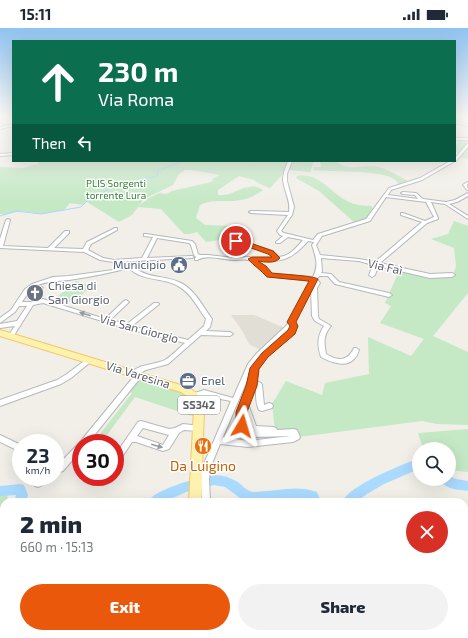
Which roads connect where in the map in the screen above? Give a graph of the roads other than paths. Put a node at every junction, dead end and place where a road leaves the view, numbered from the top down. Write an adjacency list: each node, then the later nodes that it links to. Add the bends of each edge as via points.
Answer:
1 (467, 147): 4 (street)
2 (12, 154): 3 (street)
3 (0, 155)
4 (456, 158)
5 (290, 162): 15 (street, via 285,179 292,207)
6 (451, 162): 11 (street, via 421,179 392,188)
7 (468, 182): 8 (street, via 465,185)
8 (468, 189)
9 (403, 193): 12 (street, via 416,194)
10 (468, 194): 13 (street)
11 (385, 196): 12 (street); 26 (street, via 368,220 320,235)
12 (425, 201): 13 (street); 19 (street, via 436,218)
13 (446, 204): 17 (street)
14 (251, 212): 15 (street)
15 (290, 214): 21 (street)
16 (402, 214): 19 (street)
17 (468, 218)
18 (8, 220): 29 (street)
19 (426, 222): 37 (street)
20 (115, 229): 31 (street, via 89,243)
21 (283, 231): 25 (street); 26 (street); 28 (street)
22 (67, 232): 30 (street)
23 (146, 235): 24 (street)
24 (156, 237): 33 (street, via 190,242 193,244); 36 (street)
25 (307, 239): 26 (street); 35 (street, via 292,255)
26 (318, 239): 32 (street, via 314,245)
27 (236, 241): 35 (street, via 271,252)
28 (278, 242)
29 (1, 249): 30 (street)
30 (50, 249): 31 (street)
31 (85, 251): 36 (street, via 102,259 114,261)
32 (318, 256): 37 (street, Via Faì); 41 (street, via 319,271)
33 (195, 257): 34 (street); 36 (street); 38 (street, via 185,261 150,262)
34 (252, 259): 35 (street); 41 (street, via 264,268 269,276 305,279)
35 (276, 259)
36 (143, 260)
37 (376, 264): 39 (street); 40 (street, Via Faì, via 430,276)
38 (131, 267): 44 (street, via 70,278 53,278 29,288); 54 (street, via 138,272 182,286 209,319 207,327)
39 (372, 275)
40 (452, 275)
41 (316, 276): 42 (street, via 329,274 337,283); 49 (street); 58 (street, via 315,316 328,326 321,339 323,355 333,360 344,360 351,358)
42 (389, 295)
43 (126, 302): 48 (street)
44 (19, 304): 45 (street, Via San Giorgio); 47 (street)
45 (31, 304): 48 (street, Via San Giorgio, one-way to 45, via 43,301); 50 (street)
46 (156, 304): 52 (street)
47 (0, 321)
48 (106, 321): 52 (street, Via San Giorgio)
49 (291, 322): 61 (street, via 294,326 292,332 257,364); 73 (street, via 286,331 250,366)
50 (19, 323): 51 (street); 56 (street)
51 (0, 326)
52 (127, 327): 57 (street, Via San Giorgio)
53 (0, 333): 56 (main road, Via Varesina / SS342)
54 (200, 333): 55 (street); 57 (street)
55 (230, 334)
56 (11, 336): 59 (main road, Via Varesina / SS342)
57 (190, 342): 60 (street, via 166,362 144,368)
58 (356, 350)
59 (90, 360): 60 (main road, Via Varesina / SS342); 64 (street, via 59,382)
60 (136, 374): 62 (main road, Via Varesina / SS342, via 184,389); 70 (street)
61 (252, 382): 65 (street); 66 (street, via 259,385 259,404 262,408)
62 (194, 396): 63 (street, via 204,393); 67 (main road, SS342, via 199,409)
63 (230, 399)
64 (0, 403)
65 (245, 404): 68 (street, via 253,428); 73 (street, via 241,419 246,433 258,435 294,432 296,437 248,444)
66 (269, 406)
67 (198, 428): 69 (street, via 183,427); 78 (main road, SS342)
68 (273, 430)
69 (176, 431): 72 (street, via 169,432 141,424); 72 (street, one-way to 69, via 163,448)
70 (90, 434)
71 (0, 438): 74 (street)
72 (130, 439): 75 (street)
73 (218, 440): 78 (street)
74 (12, 444)
75 (124, 447)
76 (72, 454): 77 (street)
77 (64, 462)
78 (200, 483): 79 (main road, SS342); 80 (street)
79 (196, 498)
80 (205, 498)

